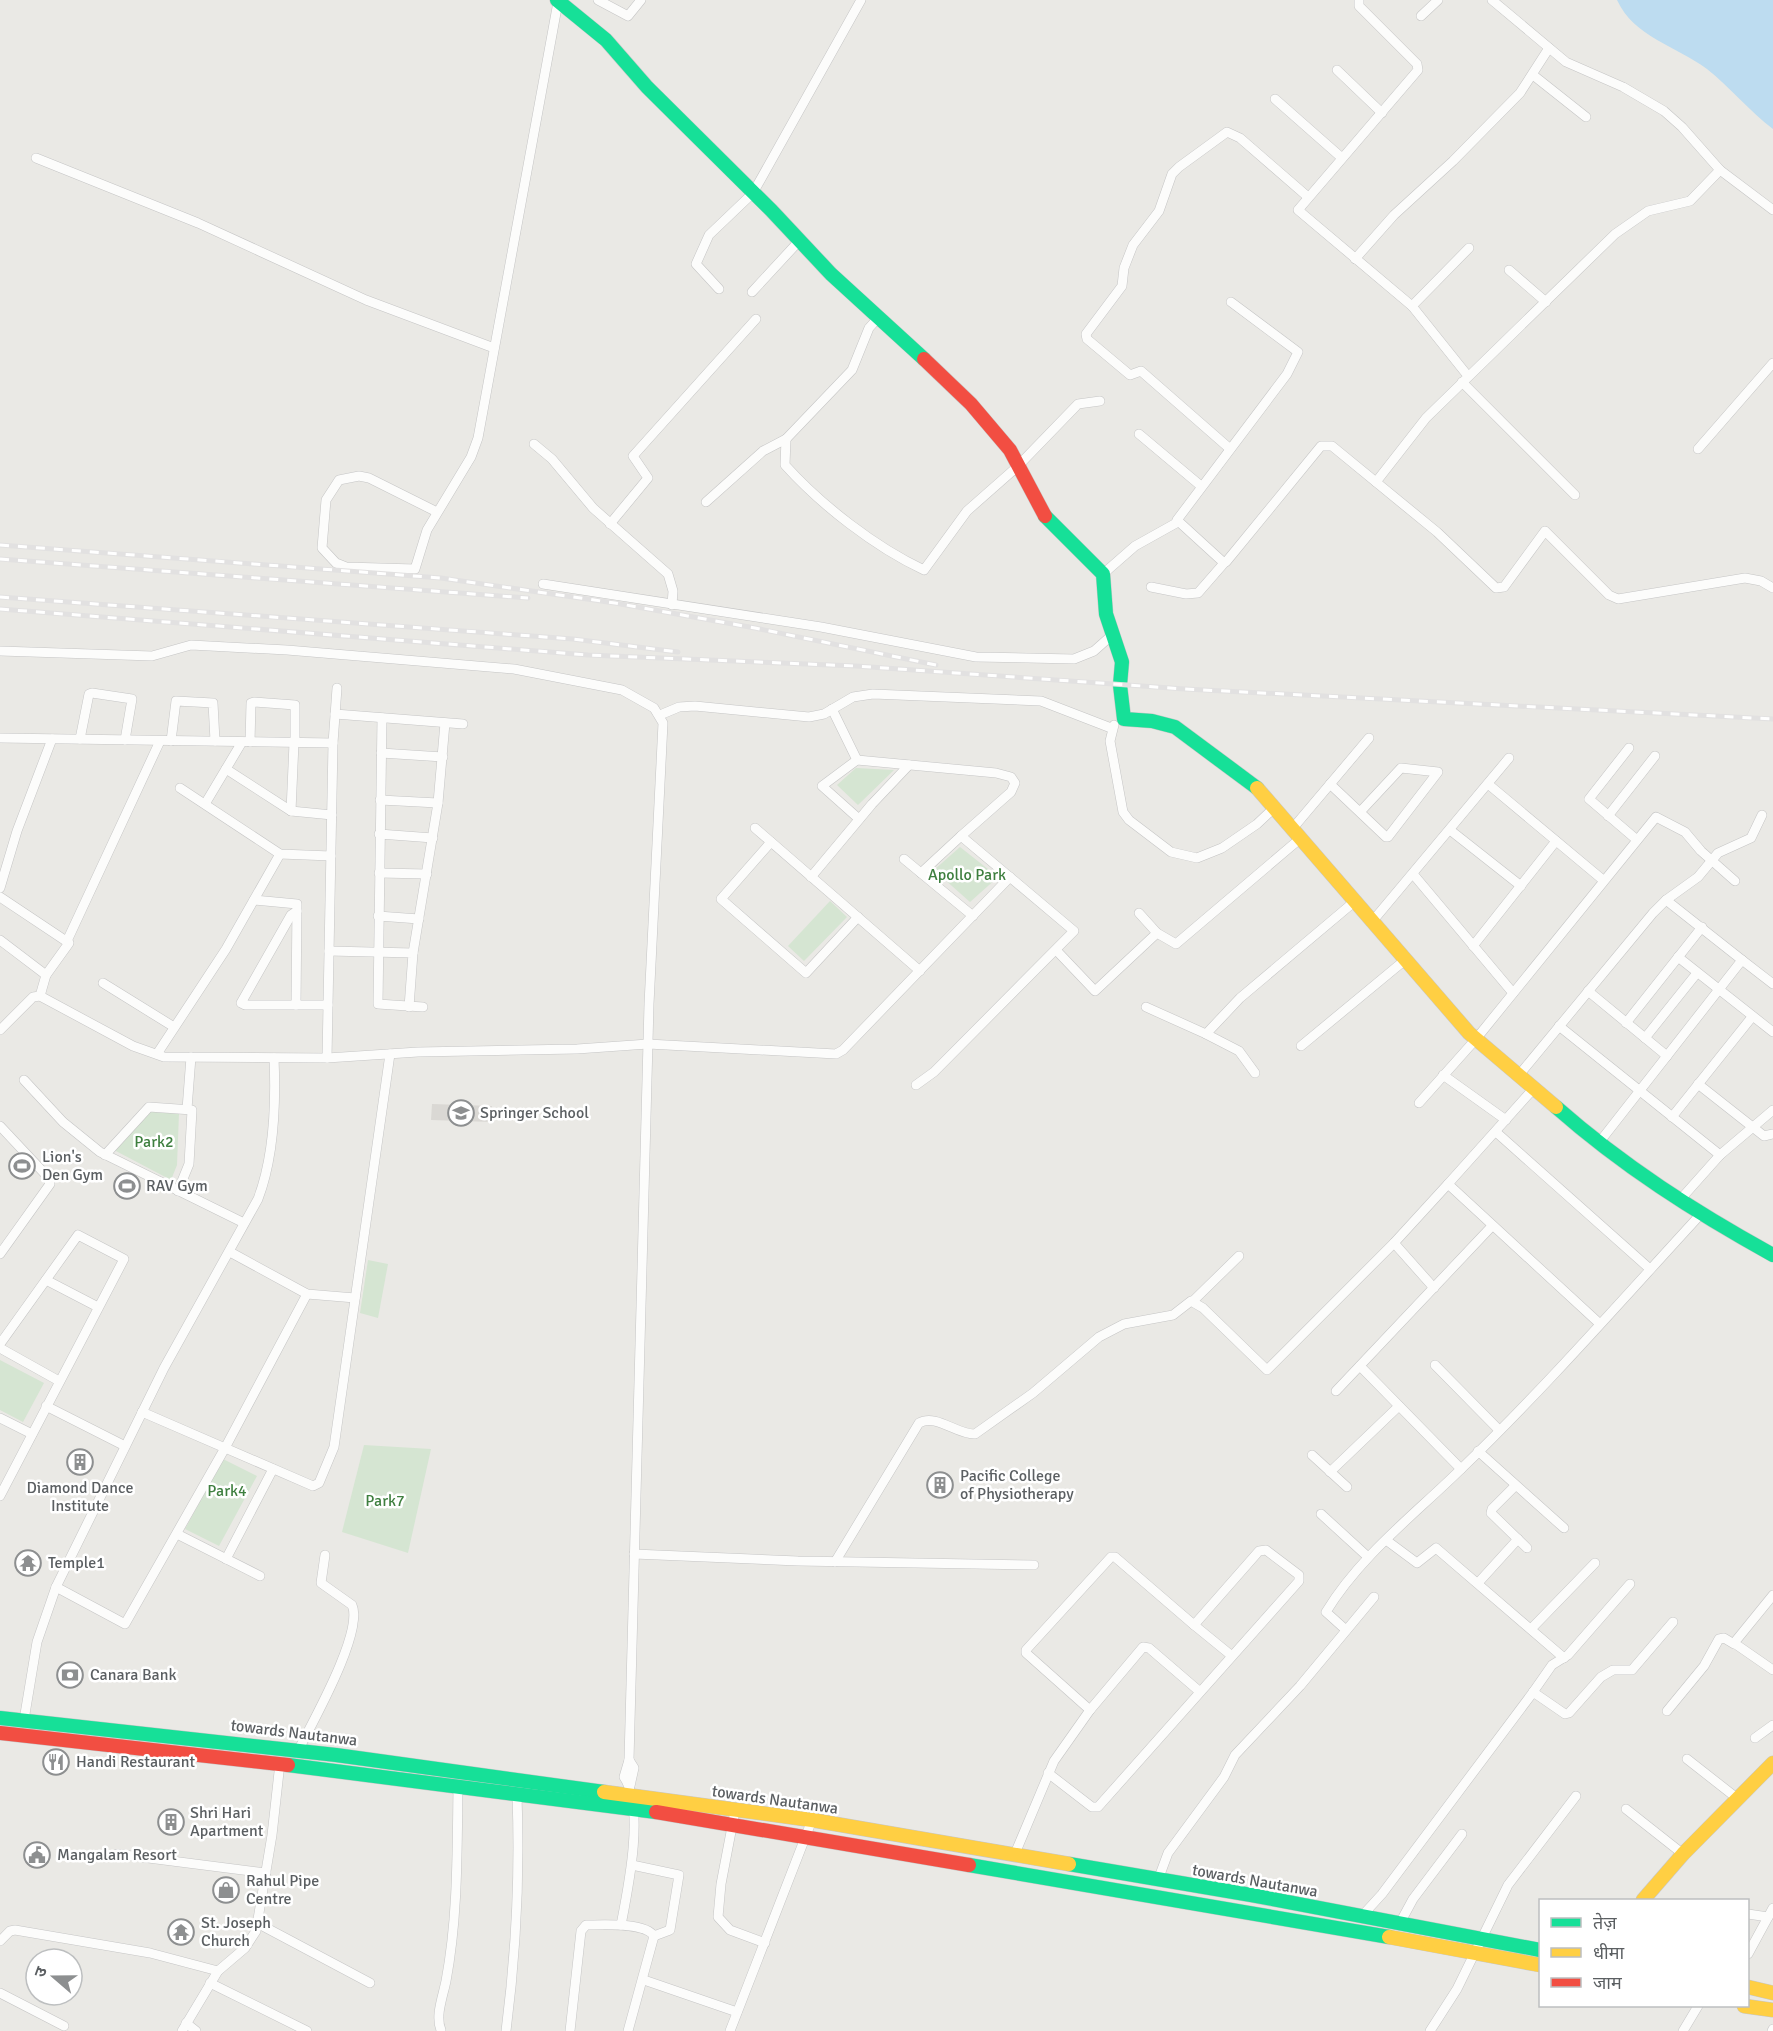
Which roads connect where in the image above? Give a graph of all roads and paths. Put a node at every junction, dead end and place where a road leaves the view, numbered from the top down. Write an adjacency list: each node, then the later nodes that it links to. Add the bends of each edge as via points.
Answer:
1 (598, 0): 2 (street, via 628,16)
2 (641, 0)
3 (861, 0): 18 (street)
4 (1359, 0): 13 (street, via 1359,6 1419,67)
5 (1438, 0): 8 (street)
6 (1492, 0): 9 (street)
7 (557, 1): 18 (main road, via 606,40); 32 (street)
8 (1421, 16)
9 (1549, 48): 11 (street); 17 (street, via 1581,70 1664,111)
10 (1337, 70): 13 (street)
11 (1533, 75): 14 (street); 23 (street, via 1520,93 1394,215)
12 (1275, 99): 16 (street)
13 (1382, 113): 16 (street)
14 (1586, 117)
15 (36, 158): 32 (street, via 207,227 366,300)
16 (1342, 158): 19 (street)
17 (1720, 170): 20 (street); 28 (street, via 1690,201 1648,211 1628,224)
18 (753, 193): 21 (main road); 25 (street, via 709,235 696,264)
19 (1308, 197): 23 (street, via 1300,214); 39 (street, via 1240,138 1227,132 1172,174 1159,211 1134,245 1124,268 1122,286 1086,334 1130,375 1141,372)
20 (1773, 210)
21 (800, 240): 26 (street); 30 (main road)
22 (1469, 248): 29 (street)
23 (1355, 259): 29 (street)
24 (1509, 270): 28 (street)
25 (719, 289)
26 (752, 292)
27 (1231, 302): 39 (street, via 1298,352 1287,374)
28 (1546, 303): 34 (street)
29 (1412, 306): 34 (street)
30 (878, 318): 37 (street, via 869,328 852,370); 41 (main road, via 924,357 990,424 1010,450)
31 (756, 319): 48 (street, via 633,456 648,478)
32 (495, 348): 46 (street, via 476,448)
33 (1773, 363): 40 (street)
34 (1465, 379): 42 (street, via 1426,418); 44 (street)
35 (1100, 401): 41 (street, via 1078,404)
36 (1139, 434): 43 (street)
37 (786, 439): 41 (street, via 785,465 804,486 897,557 924,570 967,511); 45 (street, via 763,450)
38 (534, 444): 48 (street)
39 (1229, 448): 43 (street)
40 (1698, 449)
41 (1017, 467): 50 (main road, via 1042,513)
42 (1376, 482): 49 (street, via 1332,446 1321,446); 53 (street, via 1496,588 1504,587 1545,531 1609,595 1618,599 1745,578)
43 (1201, 486): 47 (street)
44 (1575, 495)
45 (706, 502)
46 (436, 512): 46 (street, via 369,478 339,480 326,500 322,548 336,563 346,567 414,570)
47 (1178, 522): 49 (street); 50 (street, via 1136,546)
48 (610, 524): 54 (street, via 668,574)
49 (1224, 562): 52 (street, via 1197,593)
50 (1103, 574): 55 (main road)
51 (543, 584): 54 (street)
52 (1151, 587)
53 (1773, 588)
54 (672, 605): 55 (street, via 821,627 976,657 1074,658 1094,651)
55 (1112, 635): 62 (main road, via 1122,662)
56 (0, 651): 60 (street, via 152,656 191,645 474,664 622,690)
57 (337, 688): 59 (street)
58 (832, 709): 60 (street, via 809,717 695,706); 65 (street, via 853,697 873,694 1041,701); 82 (street)
59 (335, 714): 61 (street); 76 (street)
60 (660, 715): 167 (street, via 663,723)
61 (382, 718): 63 (street); 78 (street)
62 (1124, 719): 65 (street); 91 (main road, via 1175,727 1258,789)
63 (445, 723): 64 (street); 80 (street)
64 (463, 724)
65 (1112, 728): 91 (street, via 1110,741 1123,812 1171,852 1197,858 1214,853)
66 (0, 738): 68 (street)
67 (1369, 738): 85 (street)
68 (52, 739): 69 (street); 120 (street)
69 (80, 739): 70 (street); 70 (street, via 92,693 132,699)
70 (125, 740): 71 (street)
71 (160, 741): 72 (street); 135 (street)
72 (171, 741): 73 (street); 73 (street, via 176,700 213,703)
73 (215, 741): 74 (street)
74 (246, 742): 75 (street); 75 (street, via 254,702 295,705); 84 (street)
75 (294, 743): 76 (street); 92 (street)
76 (333, 743): 94 (street)
77 (1629, 748): 96 (street, via 1590,796 1590,802)
78 (381, 753): 80 (street); 88 (street)
79 (1655, 756): 96 (street)
80 (443, 758): 89 (street)
81 (1509, 758): 86 (street)
82 (857, 760): 83 (street); 97 (street, via 822,786)
83 (909, 765): 97 (street); 102 (street, via 1011,777 1015,783 1011,792)
84 (226, 769): 90 (street); 92 (street)
85 (1330, 784): 93 (street); 100 (street)
86 (1488, 784): 99 (street); 105 (street)
87 (180, 788): 90 (street)
88 (380, 800): 89 (street); 101 (street)
89 (438, 803): 103 (street)
90 (205, 804): 107 (street)
91 (1274, 808): 100 (main road)
92 (291, 812): 94 (street)
93 (1360, 812): 93 (street, via 1386,837 1390,836 1438,772 1401,768)
94 (332, 815): 108 (street)
95 (1762, 815): 110 (street, via 1751,838 1723,850)
96 (1608, 816): 104 (street)
97 (859, 819): 115 (street)
98 (754, 828): 106 (street)
99 (1450, 830): 114 (street); 119 (street)
100 (1297, 833): 124 (main road); 133 (street, via 1176,944)
101 (380, 834): 103 (street); 111 (street)
102 (961, 836): 112 (street); 116 (street)
103 (433, 838): 113 (street)
104 (1637, 840): 110 (street, via 1657,816 1685,832); 117 (street)
105 (1556, 841): 117 (street); 119 (street)
106 (771, 842): 115 (street); 129 (street, via 720,899 797,966 807,973)
107 (280, 854): 108 (street); 122 (street)
108 (331, 856): 138 (street)
109 (904, 859): 112 (street)
110 (1711, 861): 118 (street); 123 (street, via 1698,878)
111 (378, 873): 113 (street); 127 (street)
112 (921, 873): 128 (street)
113 (428, 874): 130 (street)
114 (1413, 874): 131 (street); 136 (street)
115 (811, 877): 129 (street)
116 (1011, 877): 128 (street); 137 (street, via 1073,930)
117 (1603, 880): 151 (street)
118 (1735, 881)
119 (1521, 886): 136 (street)
120 (0, 888)
121 (0, 897): 135 (street)
122 (254, 900): 125 (street, via 294,902); 161 (street)
123 (1666, 900): 132 (street); 150 (street)
124 (1354, 902): 131 (main road); 164 (street, via 1240,998)
125 (297, 910): 153 (street); 153 (street, via 241,1003)
126 (1139, 913): 133 (street)
127 (378, 916): 130 (street); 139 (street)
128 (973, 916): 144 (street)
129 (858, 917): 144 (street)
130 (419, 919): 140 (street)
131 (1371, 923): 142 (main road)
132 (1702, 927): 141 (street); 143 (street)
133 (1156, 933): 137 (street, via 1095,991)
134 (0, 940): 146 (street)
135 (67, 941): 146 (street)
136 (1473, 946): 151 (street)
137 (1056, 950): 180 (street, via 934,1072)
138 (329, 951): 139 (street); 154 (street)
139 (377, 952): 140 (street); 155 (street, via 378,1004)
140 (413, 953): 155 (street)
141 (1678, 957): 145 (street); 159 (street)
142 (1405, 960): 166 (main road); 168 (street)
143 (1742, 960): 147 (street); 149 (street)
144 (920, 971): 167 (street, via 836,1054)
145 (1697, 973): 149 (street); 165 (street)
146 (46, 975): 152 (street)
147 (1771, 979)
148 (103, 983): 161 (street)
149 (1719, 990): 158 (street); 171 (street)
150 (1588, 991): 159 (street); 160 (street)
151 (1513, 993): 166 (street)
152 (40, 996): 162 (street, via 33,997); 169 (street, via 133,1046)
153 (296, 1005): 154 (street)
154 (328, 1005): 174 (street)
155 (409, 1007): 156 (street)
156 (423, 1007)
157 (1146, 1007): 164 (street)
158 (1752, 1017): 163 (street); 179 (street)
159 (1626, 1023): 165 (street)
160 (1559, 1026): 177 (street); 182 (street)
161 (174, 1027): 169 (street)
162 (0, 1030)
163 (1773, 1032)
164 (1206, 1034): 175 (street, via 1239,1051)
165 (1645, 1038): 171 (street)
166 (1476, 1039): 176 (street); 177 (main road)
167 (648, 1044): 170 (street); 241 (street)
168 (1301, 1046)
169 (157, 1054): 172 (street)
170 (390, 1054): 174 (street); 210 (street)
171 (1667, 1056): 182 (street)
172 (190, 1057): 173 (street); 184 (street)
173 (274, 1058): 174 (street); 199 (street, via 275,1086 264,1183)
174 (327, 1058)
175 (1255, 1073)
176 (1443, 1075): 183 (street); 187 (street)
177 (1519, 1075): 181 (main road)
178 (24, 1080): 193 (street, via 63,1122)
179 (1698, 1084): 186 (street); 189 (street)
180 (916, 1085)
181 (1534, 1088): 187 (street); 192 (main road)
182 (1639, 1091): 186 (street); 192 (street)
183 (1419, 1103)
184 (187, 1108): 193 (street, via 149,1107); 196 (street, via 193,1113 189,1164)
185 (1773, 1110): 189 (street)
186 (1672, 1117): 194 (street)
187 (1506, 1120): 190 (street)
188 (0, 1126): 203 (street, via 50,1184)
189 (1753, 1126): 191 (street, via 1764,1136); 194 (street)
190 (1496, 1132): 195 (street); 206 (street)
191 (1773, 1134)
192 (1598, 1144): 197 (main road)
193 (105, 1155): 196 (street)
194 (1720, 1155): 197 (street)
195 (1448, 1184): 200 (street); 201 (street)
196 (178, 1191): 199 (street)
197 (1679, 1201): 198 (main road)
198 (1700, 1215): 205 (main road); 206 (street)
199 (244, 1223): 202 (street)
200 (1492, 1226): 208 (street); 213 (street)
201 (1395, 1243): 208 (street); 211 (street, via 1267,1370)
202 (230, 1252): 209 (street); 221 (street)
203 (0, 1254)
204 (1239, 1256): 211 (street)
205 (1773, 1256)
206 (1650, 1269): 213 (street)
207 (46, 1280): 212 (street); 212 (street, via 81,1235 124,1259); 214 (street)
208 (1434, 1288): 216 (street)
209 (307, 1294): 210 (street); 226 (street)
210 (355, 1298): 229 (street, via 334,1447 319,1483 313,1486)
211 (1193, 1301): 245 (street, via 1173,1316 1124,1324 1099,1337 1033,1393 975,1434 967,1435 931,1420 919,1423)
212 (99, 1308): 217 (street)
213 (1600, 1324): 223 (street)
214 (0, 1346): 217 (street)
215 (1435, 1365): 223 (street)
216 (1360, 1366): 218 (street); 220 (street)
217 (59, 1381): 219 (street)
218 (1336, 1391)
219 (46, 1406): 224 (street); 225 (street)
220 (1399, 1406): 230 (street); 231 (street)
221 (142, 1412): 225 (street); 226 (street)
222 (0, 1418): 224 (street)
223 (1499, 1430): 227 (street)
224 (32, 1434): 234 (street)
225 (125, 1446): 251 (street)
226 (225, 1448): 229 (street); 237 (street)
227 (1478, 1451): 230 (street); 232 (street)
228 (1312, 1455): 231 (street)
229 (273, 1469): 244 (street)
230 (1461, 1469): 239 (street)
231 (1330, 1472): 233 (street)
232 (1515, 1486): 236 (street); 238 (street, via 1491,1511)
233 (1347, 1487)
234 (0, 1496)
235 (1321, 1514): 243 (street)
236 (1564, 1528)
237 (177, 1534): 244 (street); 251 (street, via 125,1624)
238 (1518, 1539): 240 (street); 249 (street)
239 (1386, 1540): 243 (street); 249 (street, via 1416,1563 1436,1548)
240 (1527, 1548)
241 (634, 1554): 245 (street); 277 (street, via 629,1760 624,1777)
242 (325, 1555): 271 (street, via 321,1583 352,1605 354,1623 327,1694)
243 (1368, 1557): 257 (street, via 1326,1612)
244 (226, 1559): 248 (street)
245 (835, 1562): 247 (street)
246 (1595, 1563): 256 (street)
247 (1034, 1565)
248 (260, 1576)
249 (1478, 1583): 256 (street)
250 (1630, 1584): 260 (street)
251 (56, 1587): 267 (street, via 37,1642)
252 (1773, 1595): 258 (street)
253 (1374, 1597): 257 (street)
254 (1673, 1622): 263 (street, via 1632,1670 1613,1670 1601,1677 1569,1713)
255 (1194, 1625): 259 (street); 259 (street, via 1259,1551 1266,1550 1299,1575 1299,1581); 264 (street, via 1111,1557 1026,1650)
256 (1531, 1629): 260 (street)
257 (1346, 1630): 292 (street, via 1235,1755 1224,1777 1168,1853)
258 (1734, 1644): 261 (street); 265 (street, via 1719,1639 1704,1666)
259 (1232, 1656): 262 (street)
260 (1564, 1658): 263 (street, via 1552,1665)
261 (1773, 1670)
262 (1200, 1690): 264 (street, via 1146,1646); 275 (street, via 1098,1807 1092,1807)
263 (1533, 1692): 296 (street)
264 (1090, 1710): 275 (street)
265 (1667, 1711)
266 (0, 1718): 267 (main road, towards Nautanwa)
267 (24, 1720): 271 (main road, towards Nautanwa)
268 (1773, 1725): 270 (street)
269 (0, 1733): 273 (main road, via 105,1741)
270 (1755, 1738)
271 (298, 1751): 277 (main road, towards Nautanwa)
272 (1687, 1759): 280 (street)
273 (280, 1763): 276 (main road); 291 (street)
274 (1773, 1763): 280 (main road)
275 (1048, 1773): 289 (street)
276 (458, 1788): 278 (main road); 322 (street, via 457,1886 451,1954 439,2019)
277 (630, 1790): 281 (street); 283 (main road, towards Nautanwa)
278 (517, 1796): 281 (main road); 325 (street, via 514,1959)
279 (1576, 1796): 302 (street, via 1518,1868)
280 (1738, 1799): 288 (main road)
281 (634, 1808): 283 (main road); 290 (street)
282 (1626, 1809): 288 (street)
283 (733, 1818): 284 (main road, towards Nautanwa); 286 (main road); 304 (street, via 718,1917 730,1930)
284 (812, 1820): 286 (street); 289 (main road, towards Nautanwa)
285 (1462, 1834): 298 (street, via 1413,1899)
286 (806, 1836): 304 (street); 307 (main road)
287 (117, 1854): 291 (street)
288 (1683, 1854): 293 (main road)
289 (1014, 1856): 292 (main road, towards Nautanwa)
290 (632, 1865): 300 (street); 301 (street, via 679,1875 670,1930)
291 (266, 1874): 299 (street)
292 (1158, 1881): 296 (main road, towards Nautanwa)
293 (1646, 1899)
294 (1773, 1908): 297 (street)
295 (1749, 1914): 297 (street)
296 (1361, 1917): 298 (main road, towards Nautanwa)
297 (1768, 1917): 306 (street)
298 (1400, 1923): 302 (main road, towards Nautanwa)
299 (259, 1924): 309 (street, via 244,1948); 312 (street)
300 (621, 1925): 301 (street, via 650,1930); 326 (street, via 586,1925 581,1930)
301 (654, 1936): 310 (street)
302 (1480, 1938): 305 (main road, towards Nautanwa); 307 (street)
303 (0, 1941): 309 (street, via 15,1930 150,1953)
304 (765, 1943): 319 (street)
305 (1539, 1950)
306 (1749, 1952)
307 (1473, 1954): 308 (main road); 329 (street, via 1457,1989)
308 (1539, 1965)
309 (218, 1971): 311 (street)
310 (644, 1980): 319 (street); 327 (street)
311 (210, 1983): 321 (street); 324 (street)
312 (370, 1983)
313 (1749, 1987): 315 (main road)
314 (0, 1993): 320 (street)
315 (1773, 1993)
316 (1697, 2007): 330 (street)
317 (1749, 2007): 318 (main road)
318 (1773, 2010)
319 (737, 2012): 328 (street)
320 (64, 2026)
321 (184, 2027): 323 (street)
322 (441, 2030)
323 (196, 2031)
324 (307, 2031)
325 (506, 2031)
326 (570, 2031)
327 (628, 2031)
328 (730, 2031)
329 (1430, 2031)
330 (1683, 2031)

